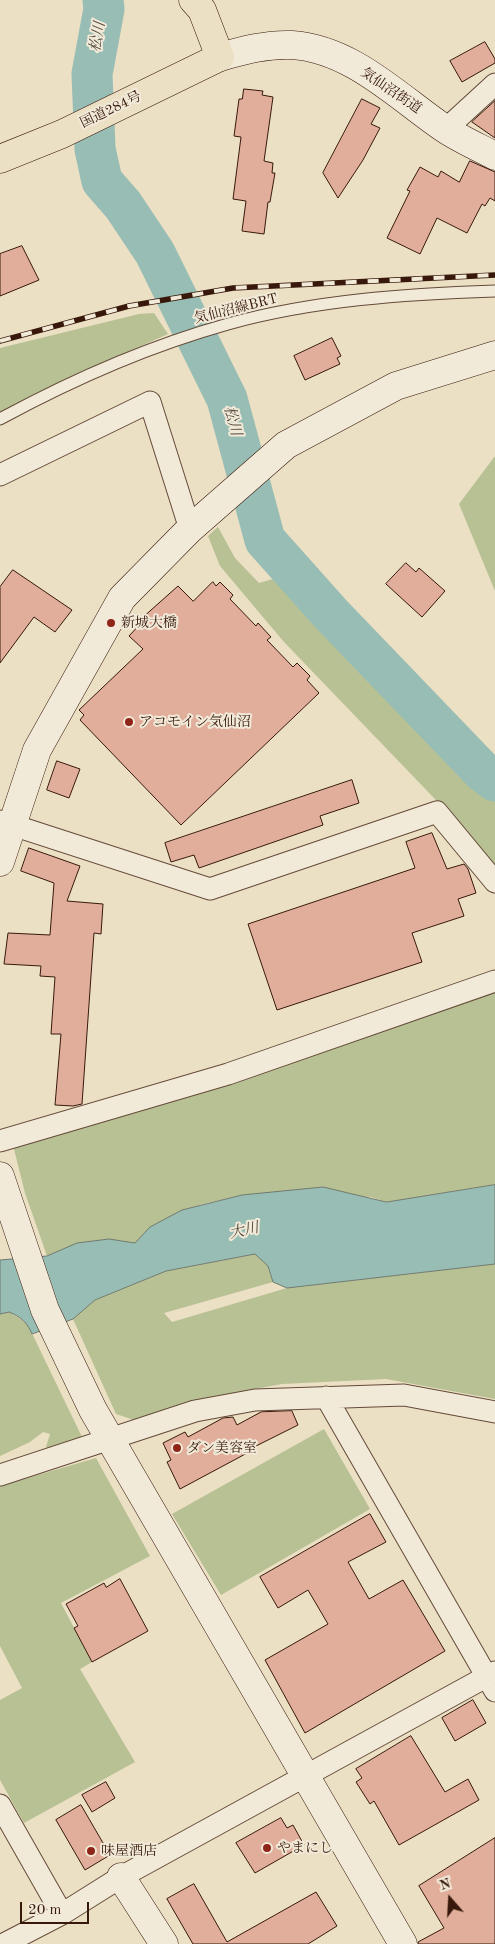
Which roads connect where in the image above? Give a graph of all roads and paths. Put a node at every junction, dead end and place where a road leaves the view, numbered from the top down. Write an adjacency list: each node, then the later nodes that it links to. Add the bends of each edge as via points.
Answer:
1 (193, 0): 2 (highway, via 202,10)
2 (220, 57): 4 (street, 気仙沼街道, via 256,46 293,45 329,54 375,77); 6 (highway, 国道284号, via 62,134)
3 (495, 84): 4 (street)
4 (446, 129): 5 (street, 気仙沼街道)
5 (495, 156)
6 (0, 159)
7 (495, 291): 9 (lane, 気仙沼線BRT, via 334,303 228,324 166,344 44,396)
8 (495, 355): 11 (street, via 396,386 286,444)
9 (0, 419)
10 (0, 475): 11 (street, via 150,402)
11 (190, 529): 12 (street, via 122,598 37,750)
12 (7, 823): 13 (street); 14 (street, via 210,889 437,812)
13 (0, 862)
14 (495, 882)
15 (495, 981): 16 (street, via 228,1074)
16 (0, 1141)
17 (0, 1176): 20 (street, via 45,1310)
18 (326, 1398): 19 (street, via 404,1395); 20 (street, via 255,1400 195,1411); 22 (street)
19 (495, 1412)
20 (110, 1439): 21 (street); 23 (street)
21 (0, 1475)
22 (492, 1680): 23 (street)
23 (306, 1775): 25 (street); 29 (street)
24 (0, 1805): 26 (street)
25 (121, 1877): 26 (street); 28 (street)
26 (62, 1914): 27 (street)
27 (4, 1944)
28 (164, 1944)
29 (403, 1944)

